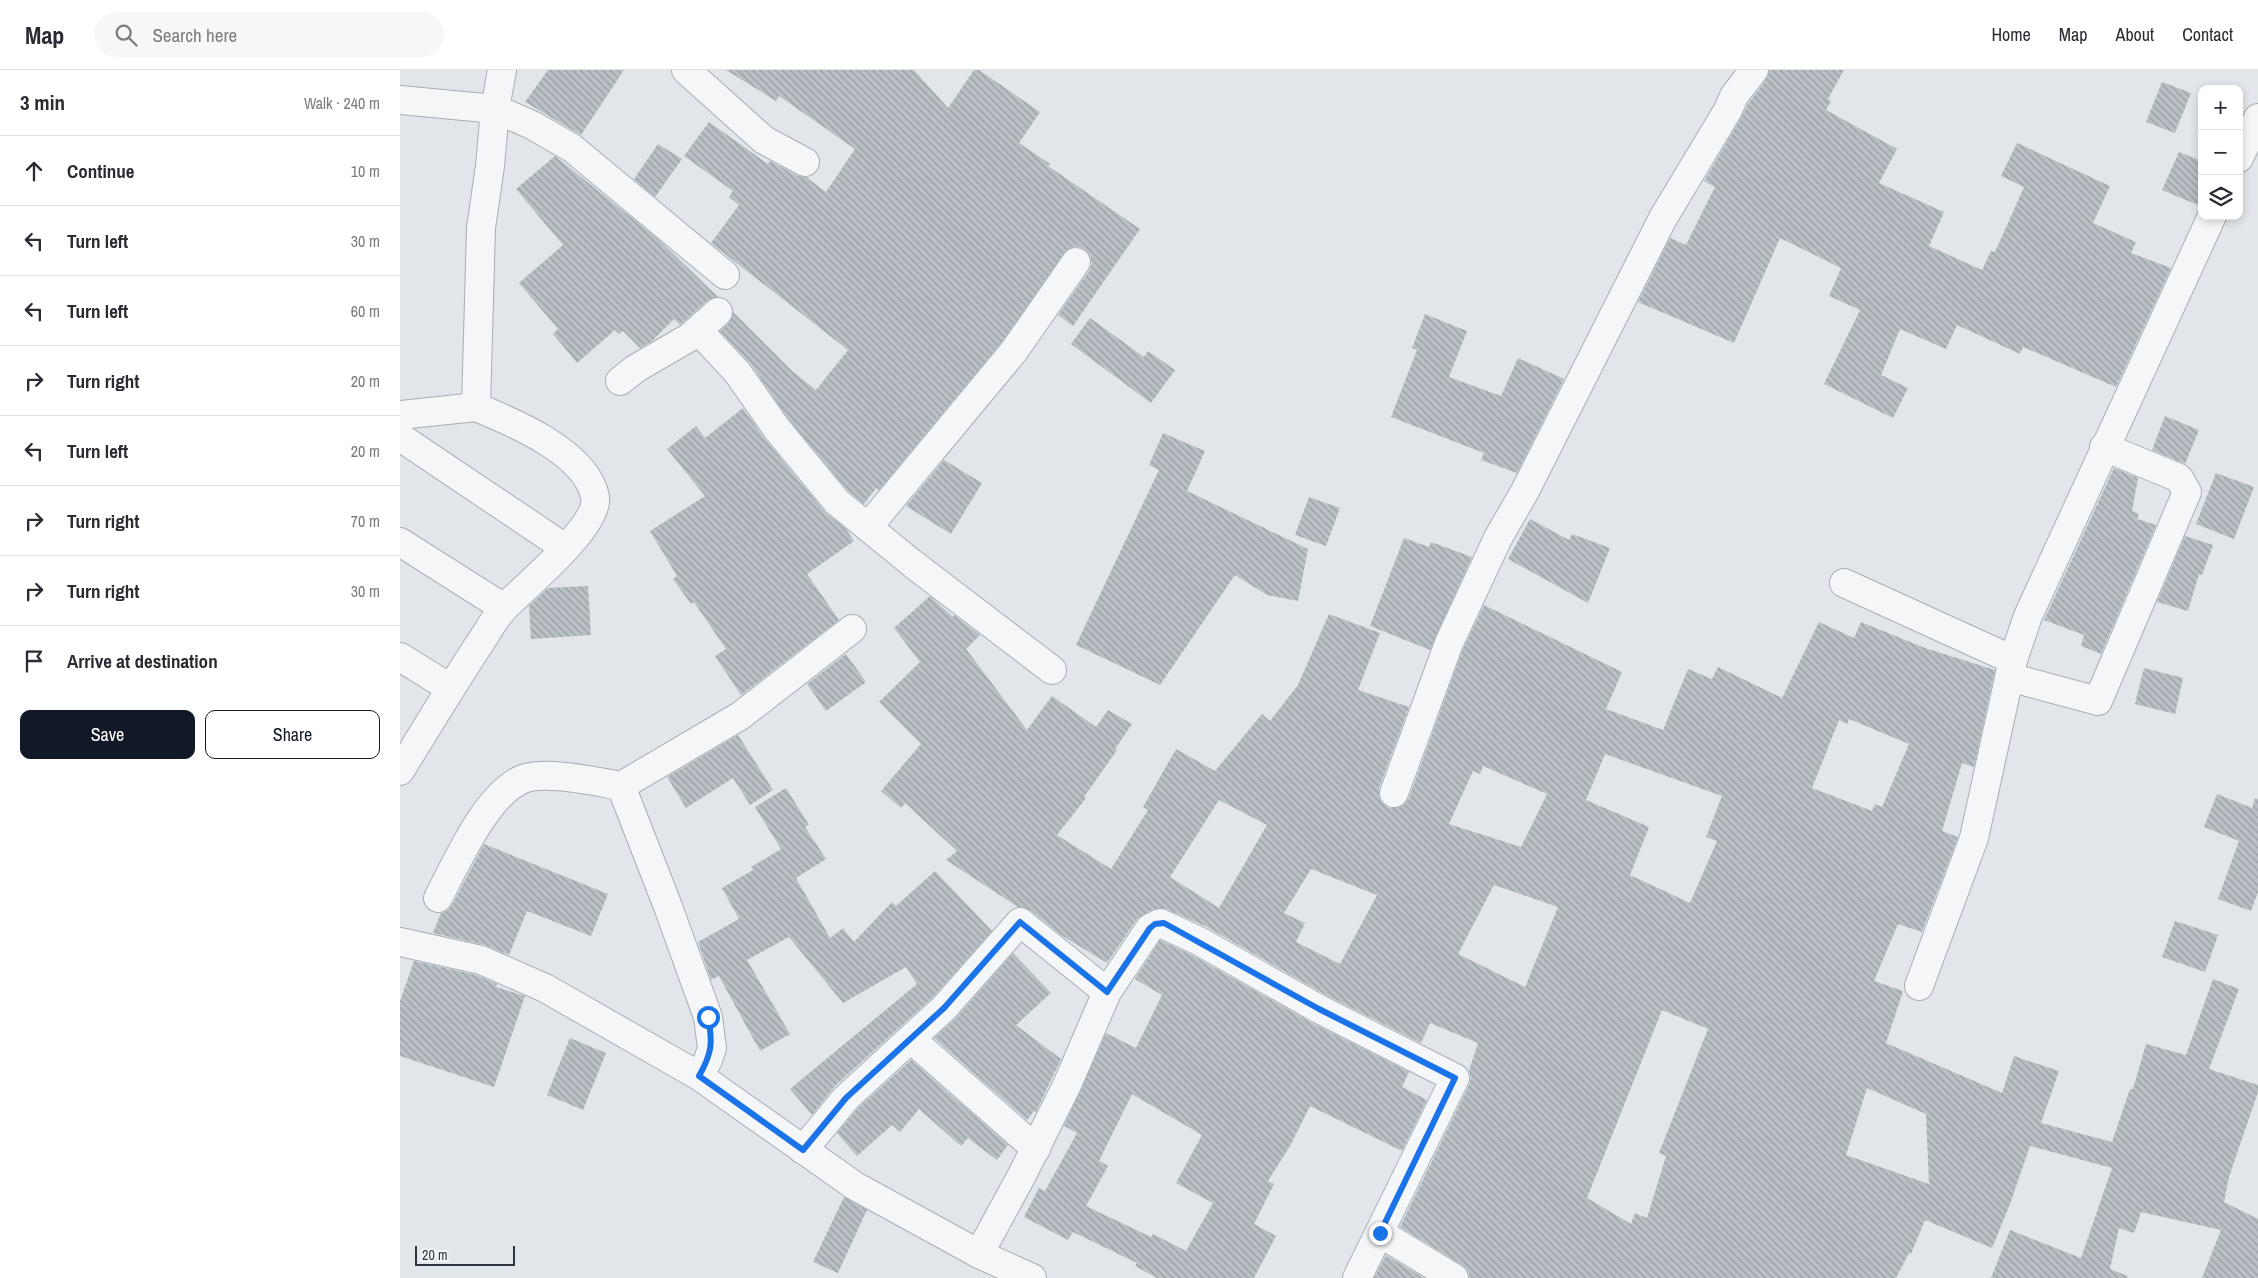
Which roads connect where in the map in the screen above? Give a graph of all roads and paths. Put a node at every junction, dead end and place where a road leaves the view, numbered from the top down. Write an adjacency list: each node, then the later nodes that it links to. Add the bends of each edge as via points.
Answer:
1 (502, 70): 5 (street)
2 (686, 70): 8 (street, via 764,140)
3 (1754, 70): 31 (street, via 1734,96 1663,218 1498,538 1449,642)
4 (400, 100): 5 (street)
5 (495, 109): 11 (street, via 572,148); 15 (street, via 481,228)
6 (2258, 118): 7 (street)
7 (2243, 150)
8 (805, 162)
9 (2210, 220): 18 (street)
10 (1076, 262): 19 (street, via 1014,351)
11 (725, 275)
12 (718, 312): 13 (street)
13 (698, 330): 14 (street); 19 (street, via 737,372 837,502)
14 (620, 381)
15 (476, 407): 16 (street); 21 (street, via 520,424 571,458 589,481 596,498 593,514)
16 (400, 415)
17 (400, 437): 21 (street)
18 (2104, 447): 26 (street, via 2028,616); 26 (street, via 2178,478 2187,492 2098,701)
19 (868, 527): 27 (street)
20 (400, 542): 23 (street)
21 (565, 548): 23 (street)
22 (1844, 583): 26 (street)
23 (504, 608): 28 (street)
24 (852, 629): 30 (street, via 740,716)
25 (400, 657): 28 (street)
26 (2011, 668): 34 (street, via 1974,838)
27 (1052, 670)
28 (450, 688): 29 (street)
29 (400, 771)
30 (621, 786): 32 (street, via 561,776 524,778 509,787 476,828); 37 (street, via 708,1017 712,1048)
31 (1394, 793)
32 (438, 898)
33 (400, 942): 37 (street, via 481,960 545,988)
34 (1919, 986)
35 (1107, 992): 36 (street, via 1020,922 944,1008); 38 (street, via 1067,1086); 40 (street, via 1150,928 1164,923 1319,1009 1455,1078)
36 (911, 1039): 38 (street); 39 (street, via 846,1098)
37 (699, 1076): 39 (street)
38 (1036, 1148): 41 (street)
39 (803, 1150): 41 (street, via 855,1186)
40 (1380, 1233): 43 (street); 44 (street)
41 (979, 1254): 42 (street)
42 (1032, 1278)
43 (1357, 1278)
44 (1454, 1278)

